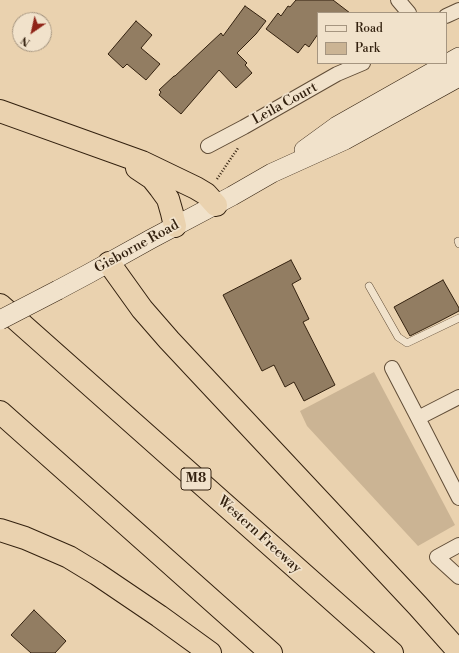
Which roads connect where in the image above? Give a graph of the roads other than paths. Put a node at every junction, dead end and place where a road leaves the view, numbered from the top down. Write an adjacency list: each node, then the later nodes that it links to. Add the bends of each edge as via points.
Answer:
1 (398, 0): 3 (street)
2 (459, 10): 4 (street)
3 (408, 12)
4 (447, 16)
5 (361, 64): 8 (street, Leila Court, via 337,74)
6 (451, 69): 10 (main road, Gisborne Road, via 337,126 272,173)
7 (0, 111): 9 (highway)
8 (208, 146)
9 (114, 153): 10 (highway, via 142,162); 11 (highway, via 152,178 168,200)
10 (221, 202): 11 (main road, Gisborne Road)
11 (175, 226): 12 (main road, Gisborne Road)
12 (109, 262): 16 (main road, Gisborne Road, bridge); 25 (highway, via 142,309 169,340)
13 (369, 286): 15 (lane, via 398,337 407,343)
14 (0, 305): 28 (highway, Western Freeway / M8)
15 (459, 318)
16 (0, 320)
17 (392, 368): 20 (street)
18 (459, 397): 20 (street)
19 (0, 412): 27 (highway)
20 (418, 418): 21 (street)
21 (459, 498)
22 (0, 530): 26 (highway, via 69,557 160,616)
23 (459, 545): 24 (street, via 438,557)
24 (459, 577)
25 (459, 652)
26 (210, 653)
27 (271, 653)
28 (392, 653)

